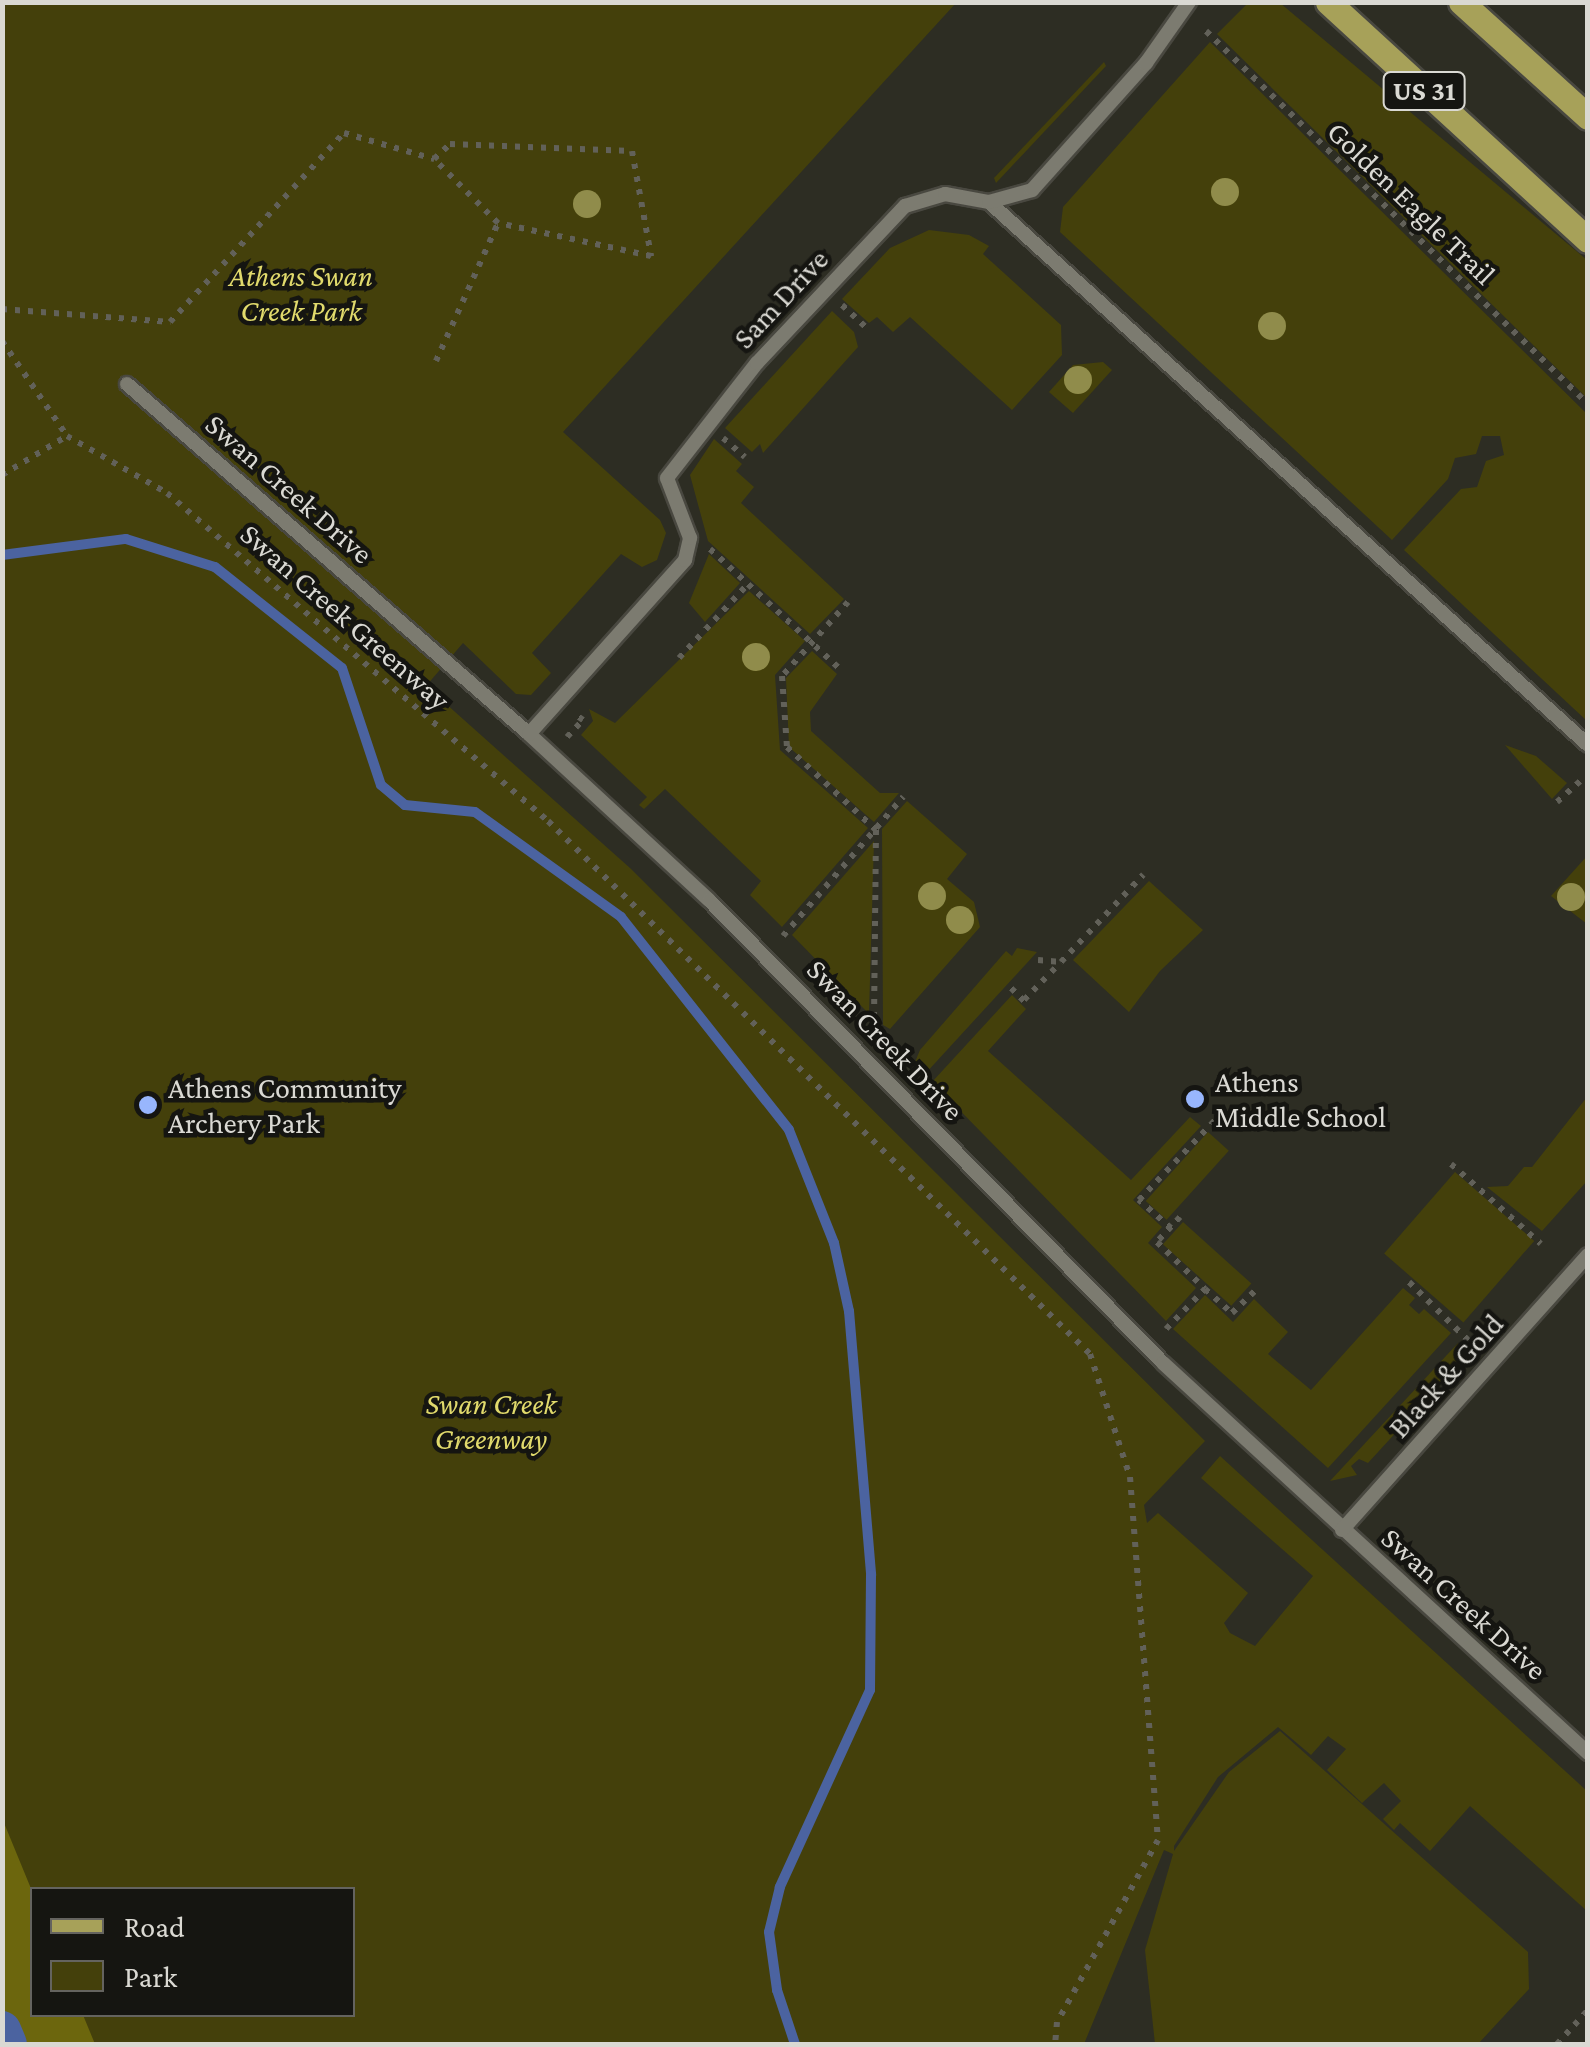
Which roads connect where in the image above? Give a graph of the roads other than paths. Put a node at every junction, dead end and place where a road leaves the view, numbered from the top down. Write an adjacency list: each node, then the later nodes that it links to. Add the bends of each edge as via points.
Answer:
1 (1190, 2): 5 (lane, Sam Drive, via 1146,63 1032,190)
2 (1328, 2): 6 (main road, US 31)
3 (1462, 2): 4 (main road, US 31)
4 (1588, 118)
5 (989, 202): 8 (lane, Sam Drive, via 946,194 906,206 757,363 667,478 690,538 686,560); 9 (lane)
6 (1588, 240)
7 (127, 384): 8 (lane, Swan Creek Drive)
8 (530, 734): 11 (lane, Swan Creek Drive, via 710,900 1163,1363)
9 (1588, 745)
10 (1588, 1255): 11 (lane, Black & Gold)
11 (1342, 1530): 12 (lane, Swan Creek Drive)
12 (1588, 1753)

